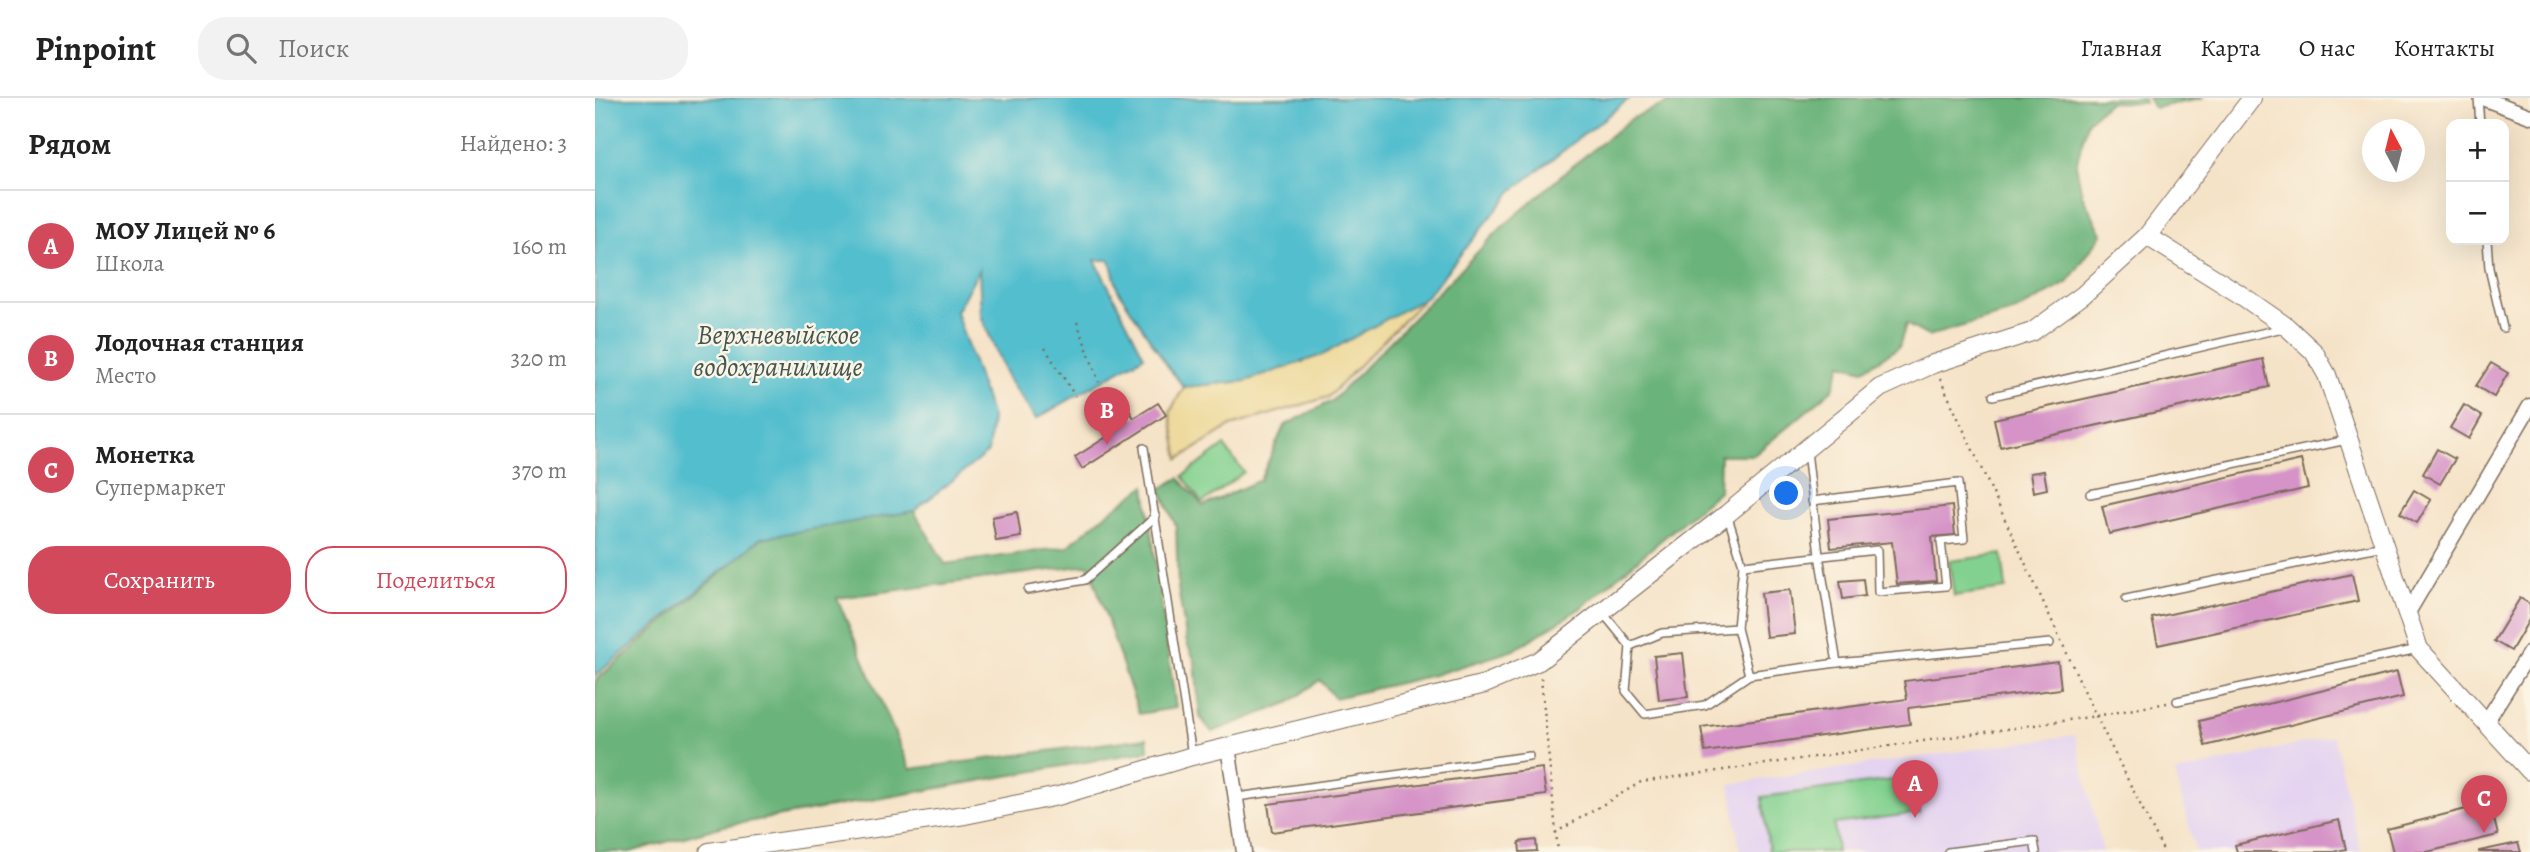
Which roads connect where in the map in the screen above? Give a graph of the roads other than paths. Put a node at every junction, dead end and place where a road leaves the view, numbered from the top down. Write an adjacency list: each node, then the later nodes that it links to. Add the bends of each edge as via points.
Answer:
1 (2252, 98): 5 (street)
2 (2480, 98): 3 (street); 4 (lane)
3 (2530, 116)
4 (2480, 119)
5 (2147, 236): 7 (street); 12 (street, via 2083,295 2032,332 1933,364 1880,388)
6 (2487, 245): 8 (lane)
7 (2287, 327): 9 (lane); 11 (street, via 2314,352 2327,375)
8 (2503, 328)
9 (1993, 396)
10 (2530, 406): 24 (street)
11 (2348, 440): 14 (lane); 18 (street)
12 (1807, 447): 15 (lane); 16 (street)
13 (1144, 448): 17 (lane)
14 (2091, 494)
15 (1812, 501): 19 (lane); 19 (lane, via 1958,483 1964,539 1941,541 1945,586 1878,593 1877,550)
16 (1727, 514): 20 (lane); 23 (street)
17 (1156, 516): 21 (lane, via 1085,580); 35 (lane)
18 (2384, 546): 22 (lane); 24 (street)
19 (1819, 555): 20 (lane); 30 (lane)
20 (1744, 565): 25 (lane)
21 (1028, 590)
22 (2126, 599)
23 (1603, 613): 27 (lane); 34 (street, via 1539,661 1485,684)
24 (2406, 616): 28 (street)
25 (1737, 628): 27 (lane, via 1662,633); 31 (lane)
26 (2050, 643): 30 (lane)
27 (1630, 646): 31 (lane, via 1626,691 1645,714 1705,705)
28 (2419, 649): 32 (lane); 33 (street)
29 (2530, 652): 33 (street)
30 (1837, 663): 31 (lane)
31 (1749, 675)
32 (2177, 701)
33 (2486, 722): 37 (street)
34 (1228, 747): 35 (street); 38 (street)
35 (1192, 756): 39 (street, via 1058,796 965,815)
36 (1529, 756): 38 (lane)
37 (2530, 771)
38 (1237, 797): 40 (street)
39 (709, 852)
40 (1244, 852)
41 (1948, 852): 42 (lane, via 2034,841)
42 (2036, 852)

